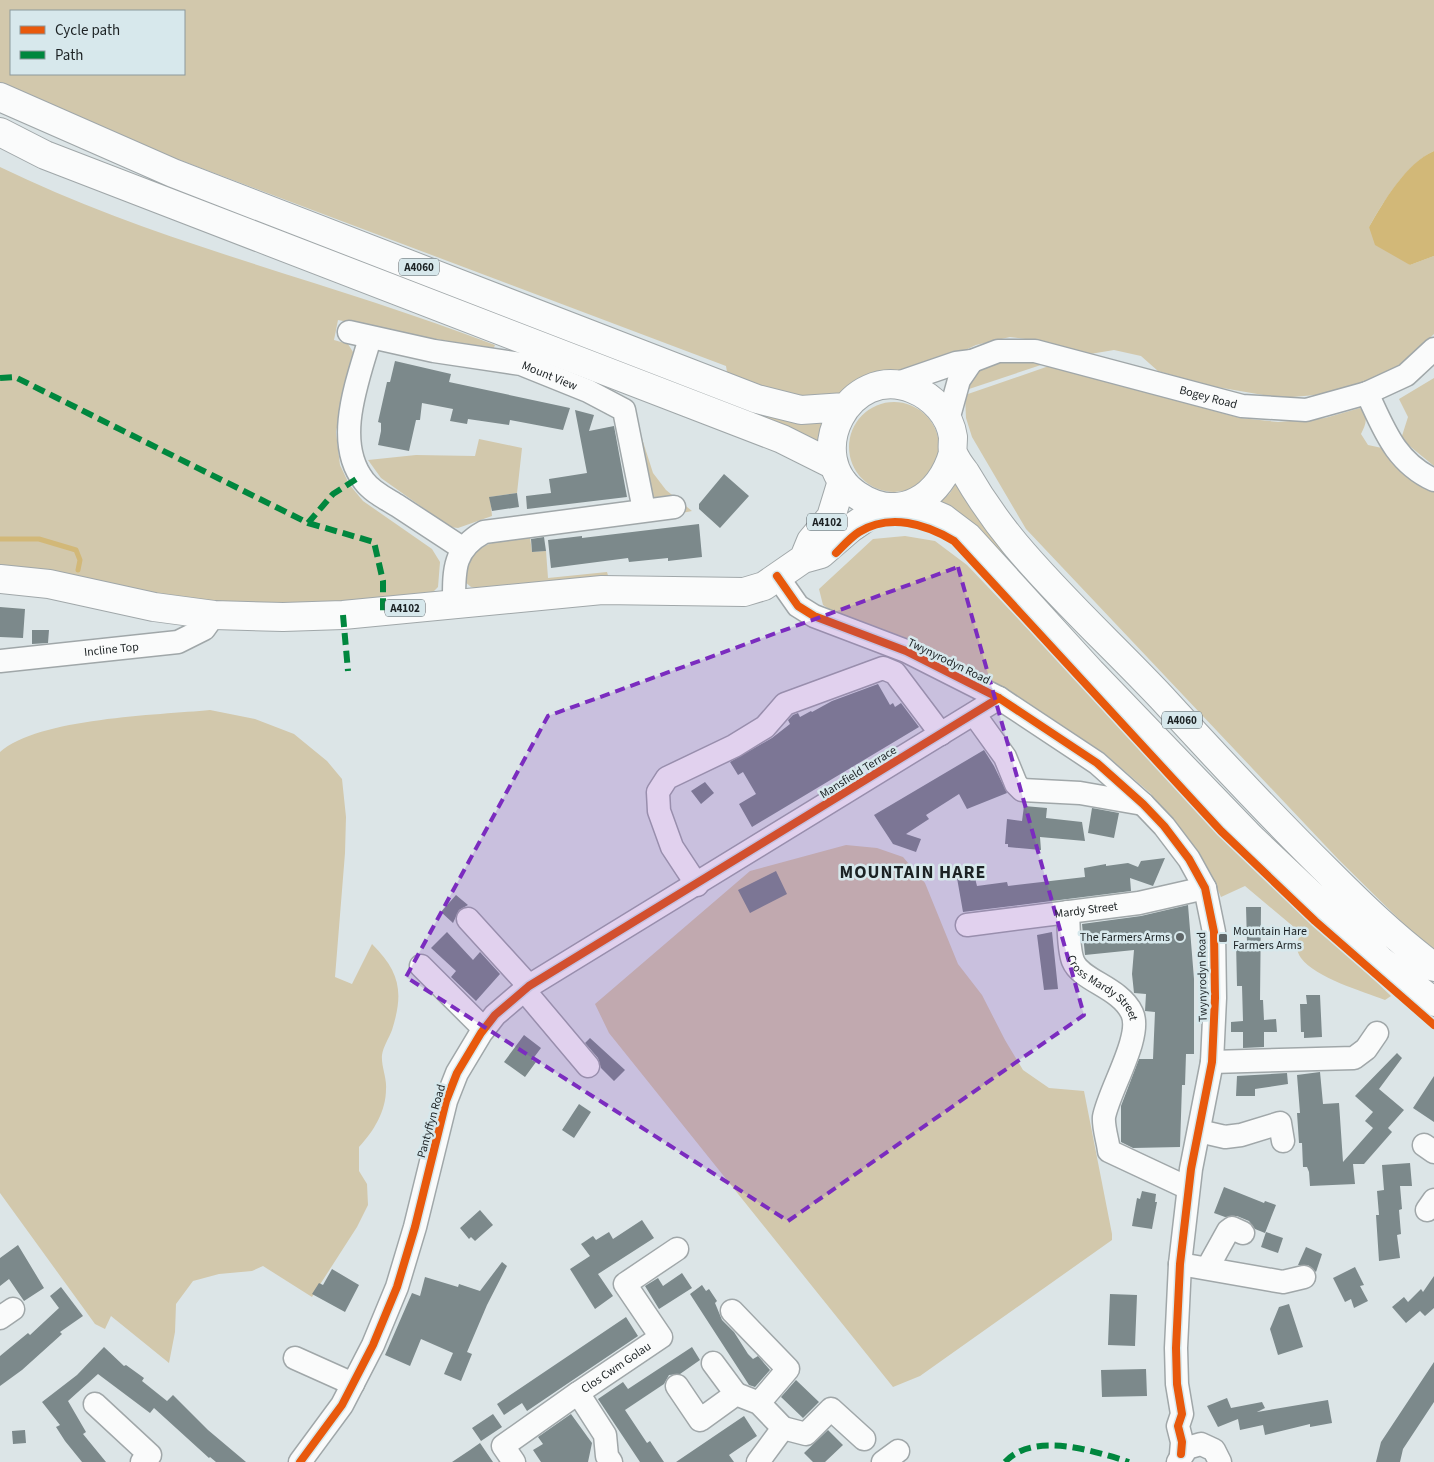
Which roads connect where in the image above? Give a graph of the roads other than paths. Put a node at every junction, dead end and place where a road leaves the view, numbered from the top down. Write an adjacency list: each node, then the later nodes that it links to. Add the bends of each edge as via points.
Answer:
1 (0, 97): 7 (main road, A4060, via 173,173 757,399 801,410)
2 (0, 132): 10 (main road, A4060, via 45,155 782,439)
3 (1434, 349): 6 (street, Bogey Road, via 1406,375)
4 (972, 361): 5 (street, Bogey Road); 6 (street, Bogey Road, via 998,351 1035,351 1242,406 1306,410); 8 (street, via 959,380)
5 (892, 384): 7 (main road, via 858,395); 8 (main road, via 926,394)
6 (1367, 393): 11 (street, via 1389,442 1421,474)
7 (845, 407): 10 (main road, via 832,435)
8 (948, 420): 9 (main road, via 953,436)
9 (953, 453): 12 (main road, via 939,484 926,496); 33 (main road, A4060, via 987,510 1032,565 1117,650 1272,816 1396,939)
10 (838, 473): 12 (main road, via 856,495 873,504); 16 (main road, A4102, via 831,517 811,542)
11 (1434, 480)
12 (901, 505): 16 (main road, A4102, via 864,519 821,554); 35 (main road, A4060, via 943,518 968,536 1091,672 1252,838 1380,960)
13 (674, 507): 14 (street)
14 (644, 510): 15 (street, via 484,532); 15 (street, Mount View, via 624,410 588,391 521,364 434,352 359,335 349,438 352,461 364,482 375,491)
15 (462, 548): 19 (street, via 454,582)
16 (803, 559): 17 (main road, A4102)
17 (777, 576): 19 (main road, A4102, via 764,586 744,592 602,590); 22 (street, Twynyrodyn Road, via 798,606 814,616 906,652)
18 (0, 578): 20 (main road, A4102, via 49,584 154,607)
19 (454, 602): 20 (main road, A4102, via 343,615)
20 (214, 616): 21 (street, Incline Top, via 204,629 178,642)
21 (0, 661)
22 (999, 698): 23 (street, Mansfield Terrace); 25 (street, Twynyrodyn Road, via 1097,763)
23 (974, 714): 24 (street, Mansfield Terrace); 25 (street, via 1006,757 1016,784 1022,790 1080,793)
24 (942, 734): 26 (street, Mansfield Terrace); 27 (street, via 895,673 883,668 785,704 765,727 734,746 667,778 658,792 659,811 672,848)
25 (1144, 804): 28 (street, Twynyrodyn Road, via 1189,859)
26 (728, 866): 27 (street, Pantyffyn Road)
27 (697, 885): 34 (street, Pantyffyn Road)
28 (1205, 888): 29 (street, Mardy Street); 38 (street, Twynyrodyn Road, via 1214,932)
29 (1068, 912): 31 (street, Mardy Street); 42 (street, Cross Mardy Street, via 1073,960 1079,972 1111,989 1132,1013 1134,1036 1104,1119 1109,1151)
30 (468, 919): 34 (street)
31 (966, 925)
32 (421, 966): 36 (street)
33 (1434, 967)
34 (526, 988): 36 (street, Pantyffyn Road); 39 (street)
35 (1434, 1002)
36 (484, 1029): 52 (street, Pantyffyn Road, via 454,1080 446,1101 396,1287)
37 (1377, 1033): 38 (street, via 1366,1049 1354,1058)
38 (1212, 1062): 40 (street, Twynyrodyn Road)
39 (588, 1066)
40 (1199, 1131): 41 (street, via 1225,1137 1280,1123); 42 (street, Twynyrodyn Road)
41 (1283, 1141)
42 (1188, 1188): 45 (street, Twynyrodyn Road)
43 (1243, 1233): 46 (street, via 1232,1228 1228,1231)
44 (677, 1248): 51 (street, Clos Cwm Golau, via 625,1284 662,1338)
45 (1180, 1264): 46 (street); 57 (street, Twynyrodyn Road, via 1176,1357)
46 (1208, 1268): 47 (street, via 1283,1282)
47 (1304, 1277)
48 (732, 1311): 55 (street, via 788,1369)
49 (295, 1358): 52 (street)
50 (713, 1363): 54 (street)
51 (587, 1382): 64 (street, via 504,1446); 65 (street, Clos Cwm Golau, via 605,1434)
52 (353, 1384): 63 (street, Pantyffyn Road, via 342,1405)
53 (677, 1386): 54 (street, via 700,1420)
54 (736, 1394): 55 (street)
55 (759, 1403): 58 (street)
56 (95, 1404): 62 (street)
57 (1182, 1414): 60 (street, Twynyrodyn Road, via 1193,1419); 61 (street, Twynyrodyn Road, via 1178,1426 1182,1442)
58 (783, 1428): 59 (street, via 806,1434 831,1409); 66 (street)
59 (864, 1439)
60 (1220, 1456): 61 (street, Twynyrodyn Road, via 1193,1445)
61 (1180, 1458)
62 (150, 1460)
63 (300, 1462)
64 (514, 1462)
65 (610, 1462)
66 (758, 1462)

